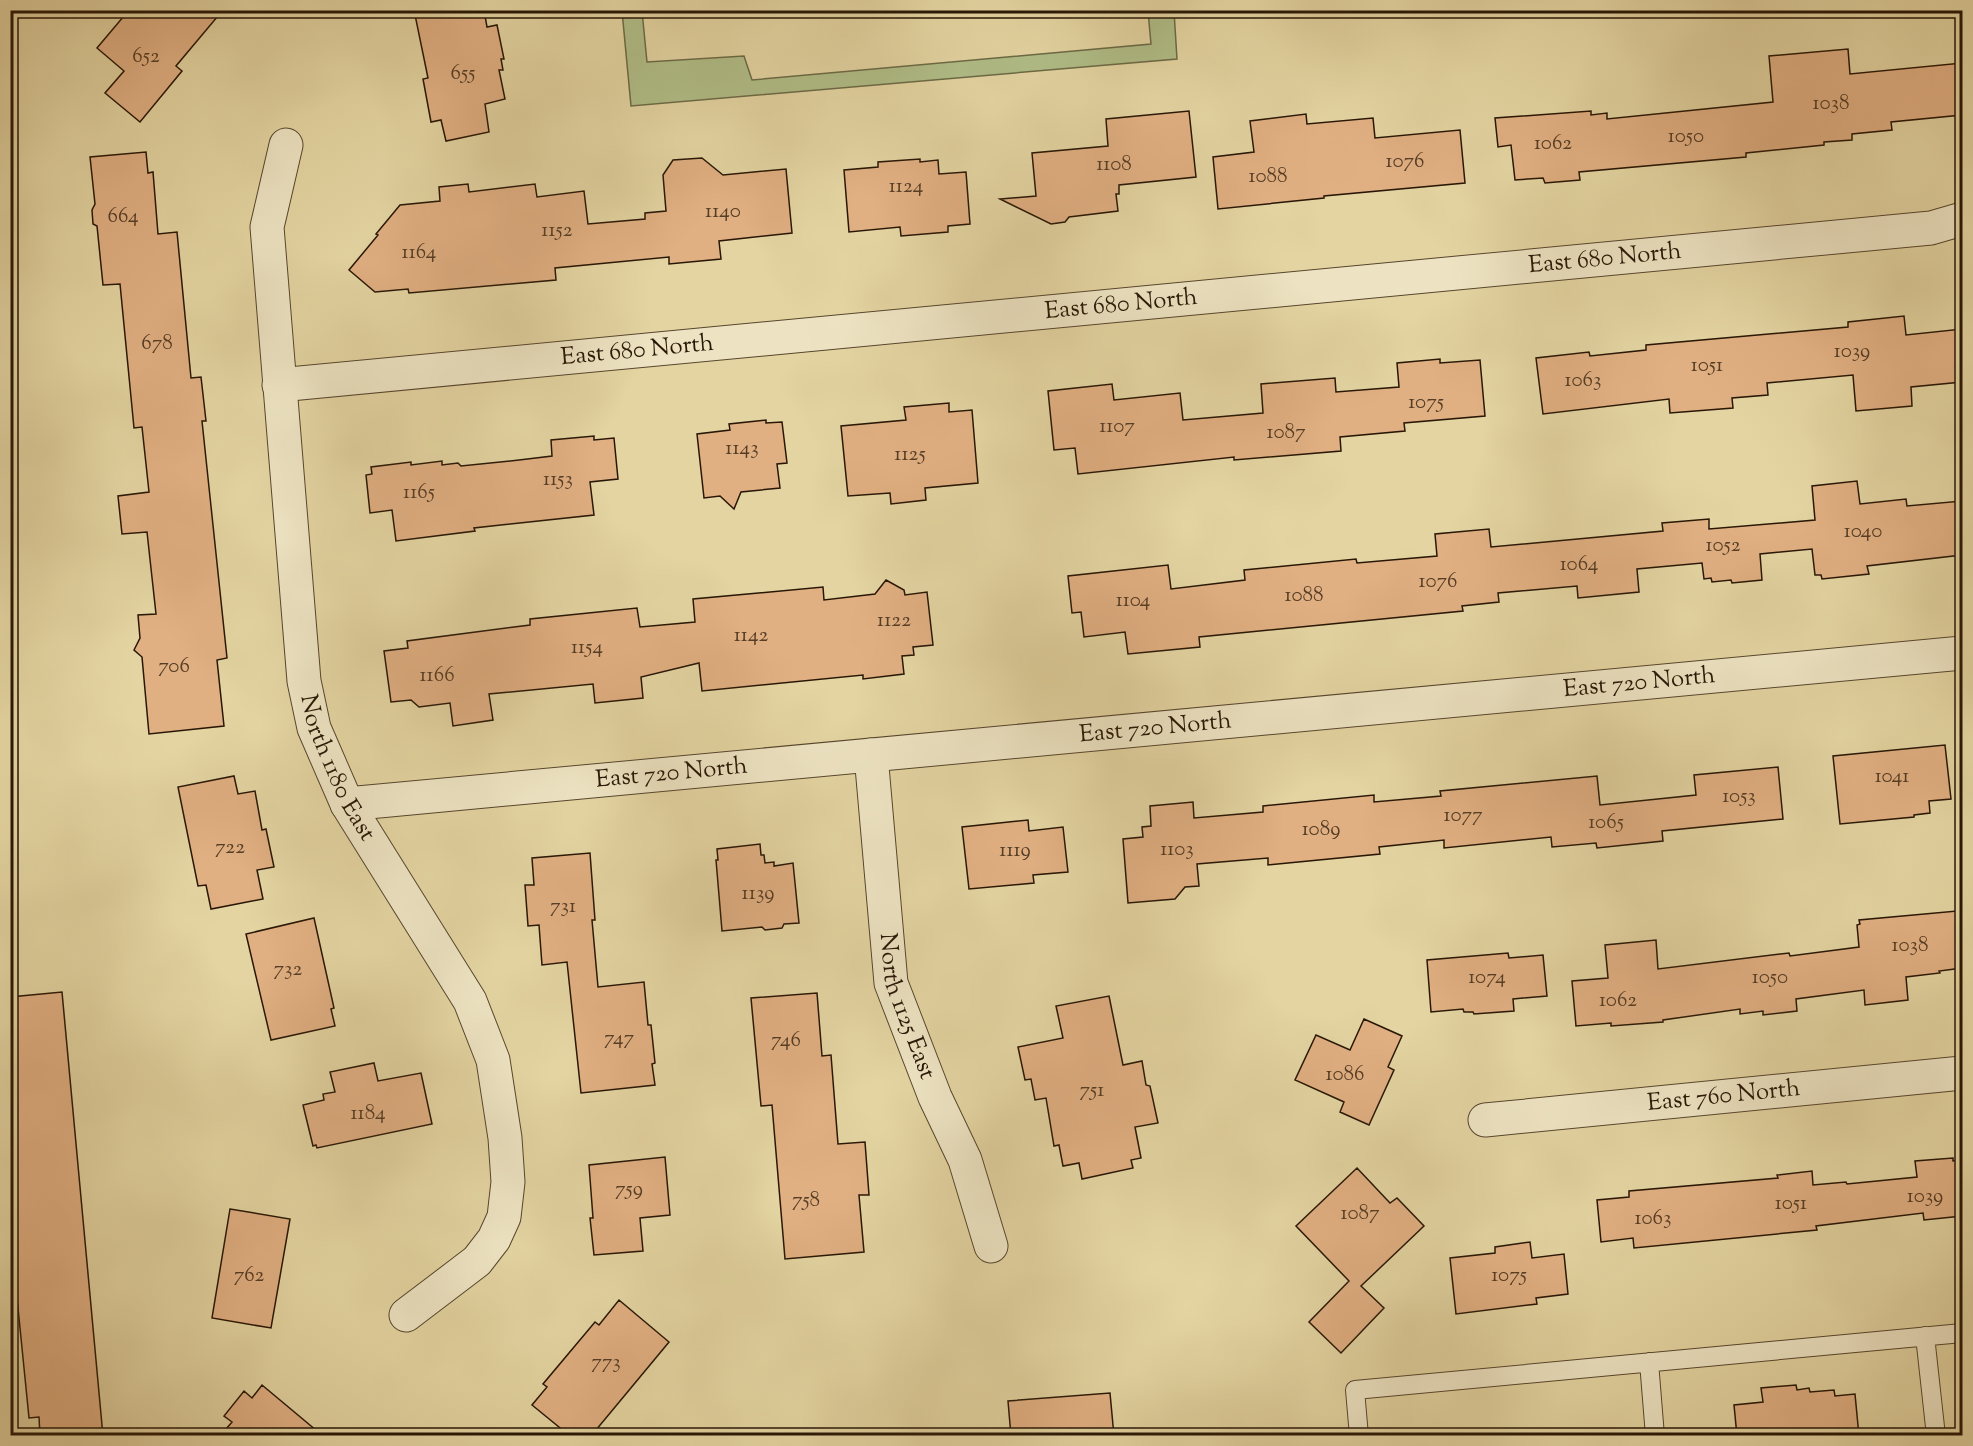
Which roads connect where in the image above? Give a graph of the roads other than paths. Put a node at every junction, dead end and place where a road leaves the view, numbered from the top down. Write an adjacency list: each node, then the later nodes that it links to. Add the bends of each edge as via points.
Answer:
1 (286, 145): 3 (street, North 1180 East, via 267,227)
2 (1962, 219): 3 (street, East 680 North, via 1931,228)
3 (279, 385): 6 (street, North 1180 East, via 304,681 314,728)
4 (1962, 653): 5 (street, East 720 North)
5 (871, 755): 6 (street, East 720 North); 9 (street, North 1125 East, via 891,983 935,1097 965,1160)
6 (346, 804): 10 (street, North 1180 East, via 470,1001 493,1059 505,1138 508,1182 504,1217 494,1239 477,1261)
7 (1962, 1073): 8 (street, East 760 North)
8 (1485, 1120)
9 (991, 1246)
10 (406, 1315)
11 (1962, 1333): 12 (lane)
12 (1925, 1336): 13 (lane); 16 (lane)
13 (1649, 1362): 14 (lane, via 1354,1390); 15 (lane)
14 (1359, 1436)
15 (1655, 1436)
16 (1936, 1436)

